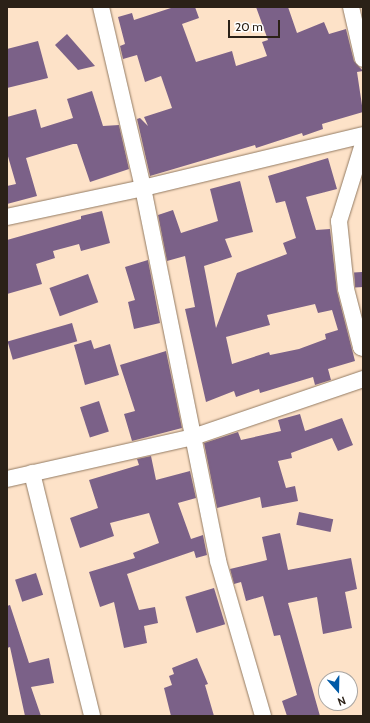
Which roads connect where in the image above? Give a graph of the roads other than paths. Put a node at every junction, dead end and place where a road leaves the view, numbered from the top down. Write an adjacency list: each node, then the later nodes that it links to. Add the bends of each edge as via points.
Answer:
1 (101, 7): 6 (street)
2 (351, 7): 3 (street)
3 (363, 59)
4 (363, 135): 6 (street)
5 (363, 144): 8 (street, via 339,221 346,289)
6 (143, 188): 7 (street); 10 (street)
7 (7, 217)
8 (363, 348)
9 (363, 379): 10 (street)
10 (193, 437): 11 (street); 14 (street, via 218,561)
11 (32, 473): 12 (street); 13 (street)
12 (7, 479)
13 (92, 716)
14 (262, 716)

